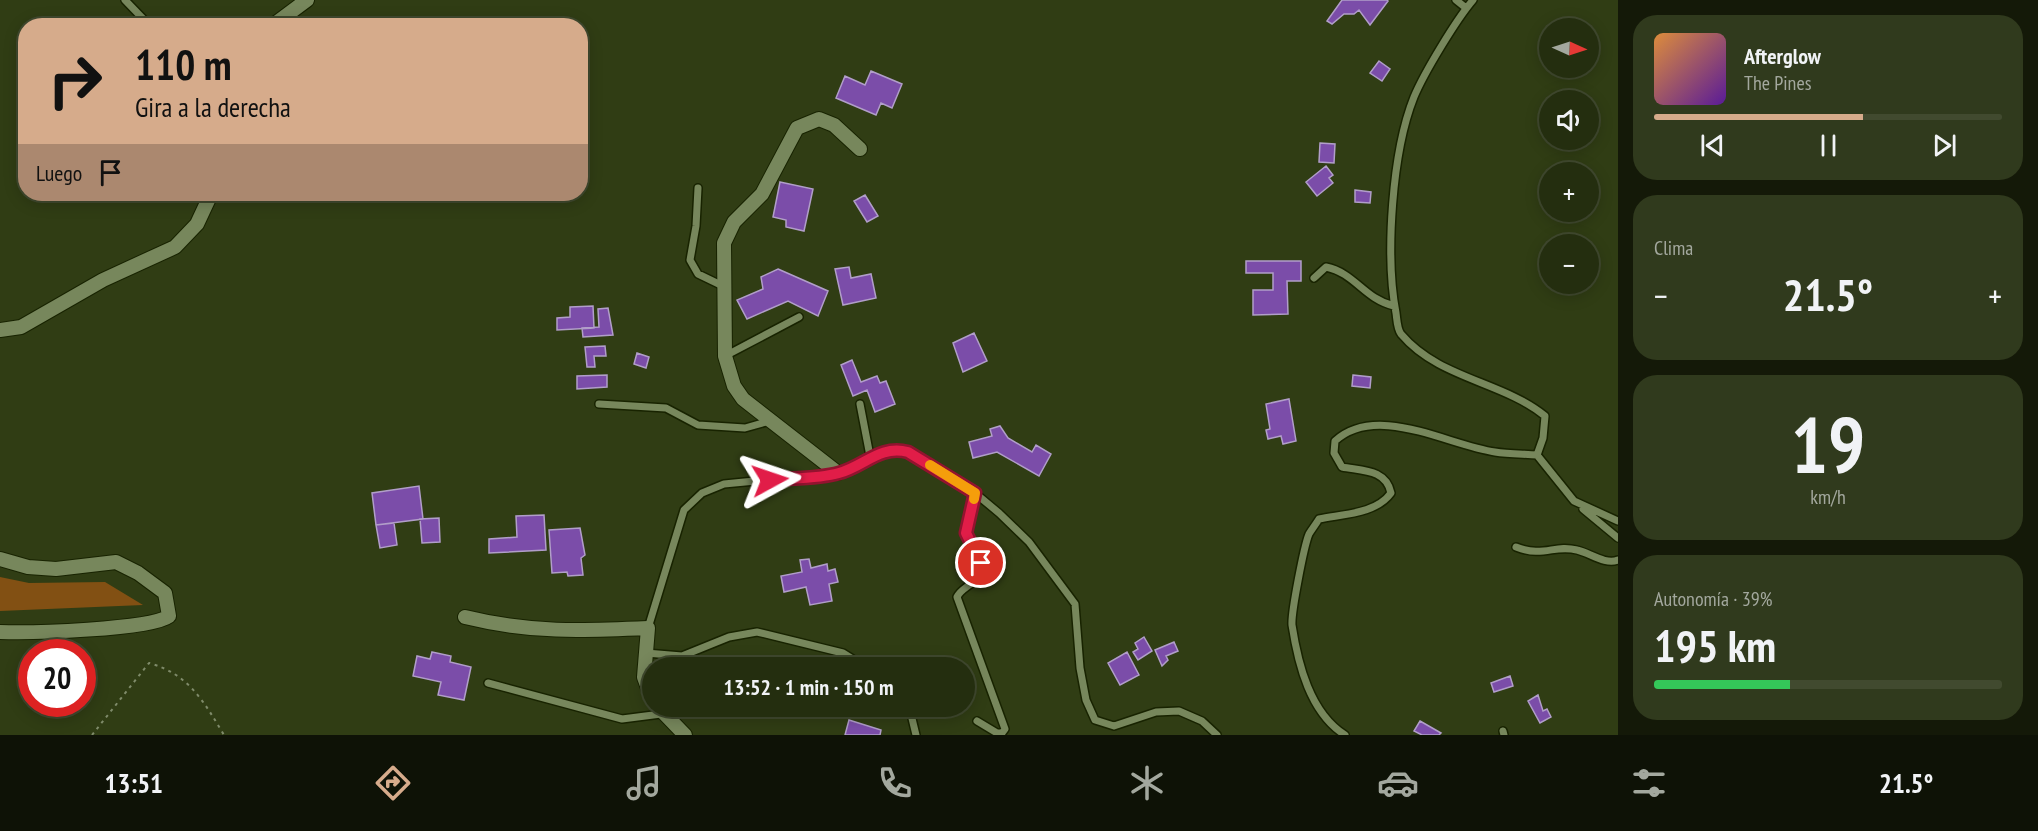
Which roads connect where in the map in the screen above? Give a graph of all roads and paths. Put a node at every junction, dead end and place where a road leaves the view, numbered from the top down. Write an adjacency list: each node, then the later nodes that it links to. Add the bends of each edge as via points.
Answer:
1 (125, 0): 6 (lane)
2 (307, 0): 7 (street)
3 (1456, 0): 5 (lane)
4 (1473, 0): 5 (lane)
5 (1466, 8): 13 (lane, via 1415,96 1401,140 1390,246)
6 (142, 18)
7 (283, 18)
8 (860, 149): 12 (street, via 834,125 819,120 797,128 762,194 728,232 724,243)
9 (698, 188): 12 (lane, via 690,260 698,274)
10 (208, 201): 15 (street, via 197,224 175,247 103,280 21,327)
11 (1314, 278): 13 (lane, via 1326,267 1335,269 1378,302)
12 (725, 287): 16 (street)
13 (1394, 306): 20 (lane, via 1399,332 1422,356 1474,382 1528,402 1545,416 1544,438)
14 (799, 316): 16 (lane)
15 (0, 330)
16 (725, 356): 19 (street, via 734,386 743,399)
17 (599, 404): 19 (lane, via 666,408 698,425 745,428)
18 (860, 404): 21 (lane)
19 (772, 421): 22 (street)
20 (1537, 454): 24 (lane); 46 (lane, via 1494,452 1392,427 1360,426 1335,441 1334,453 1342,467 1378,474 1388,482 1391,493 1384,502 1368,510 1319,519 1305,550 1292,623 1308,691 1334,728)
21 (870, 456): 22 (lane); 23 (lane, via 896,449 908,452)
22 (838, 473): 31 (lane, via 724,484 702,494 684,510)
23 (975, 493): 40 (lane, via 966,533 981,571 957,597 1005,729 997,733); 45 (lane, via 1029,542 1075,604 1080,668 1086,700 1095,720 1114,726 1156,712 1179,711 1202,720)
24 (1574, 501): 25 (lane); 26 (lane)
25 (1618, 521)
26 (1618, 538)
27 (1516, 547): 29 (lane, via 1534,553 1570,549 1607,561)
28 (0, 559): 32 (street, via 56,569 116,562 165,593 169,616 161,622 129,627)
29 (1618, 560)
30 (465, 617): 31 (street, via 510,627 579,632)
31 (648, 628): 33 (street)
32 (0, 632)
33 (646, 653): 34 (street); 35 (lane, via 682,656 729,637 757,632)
34 (646, 657)
35 (849, 657)
36 (488, 683): 37 (lane, via 622,719)
37 (642, 714)
38 (666, 717): 43 (street)
39 (911, 717): 44 (lane)
40 (977, 722)
41 (92, 735): 42 (path, via 149,663 166,668 198,692)
42 (224, 735)
43 (684, 735)
44 (915, 735)
45 (1217, 735)
46 (1345, 735)

